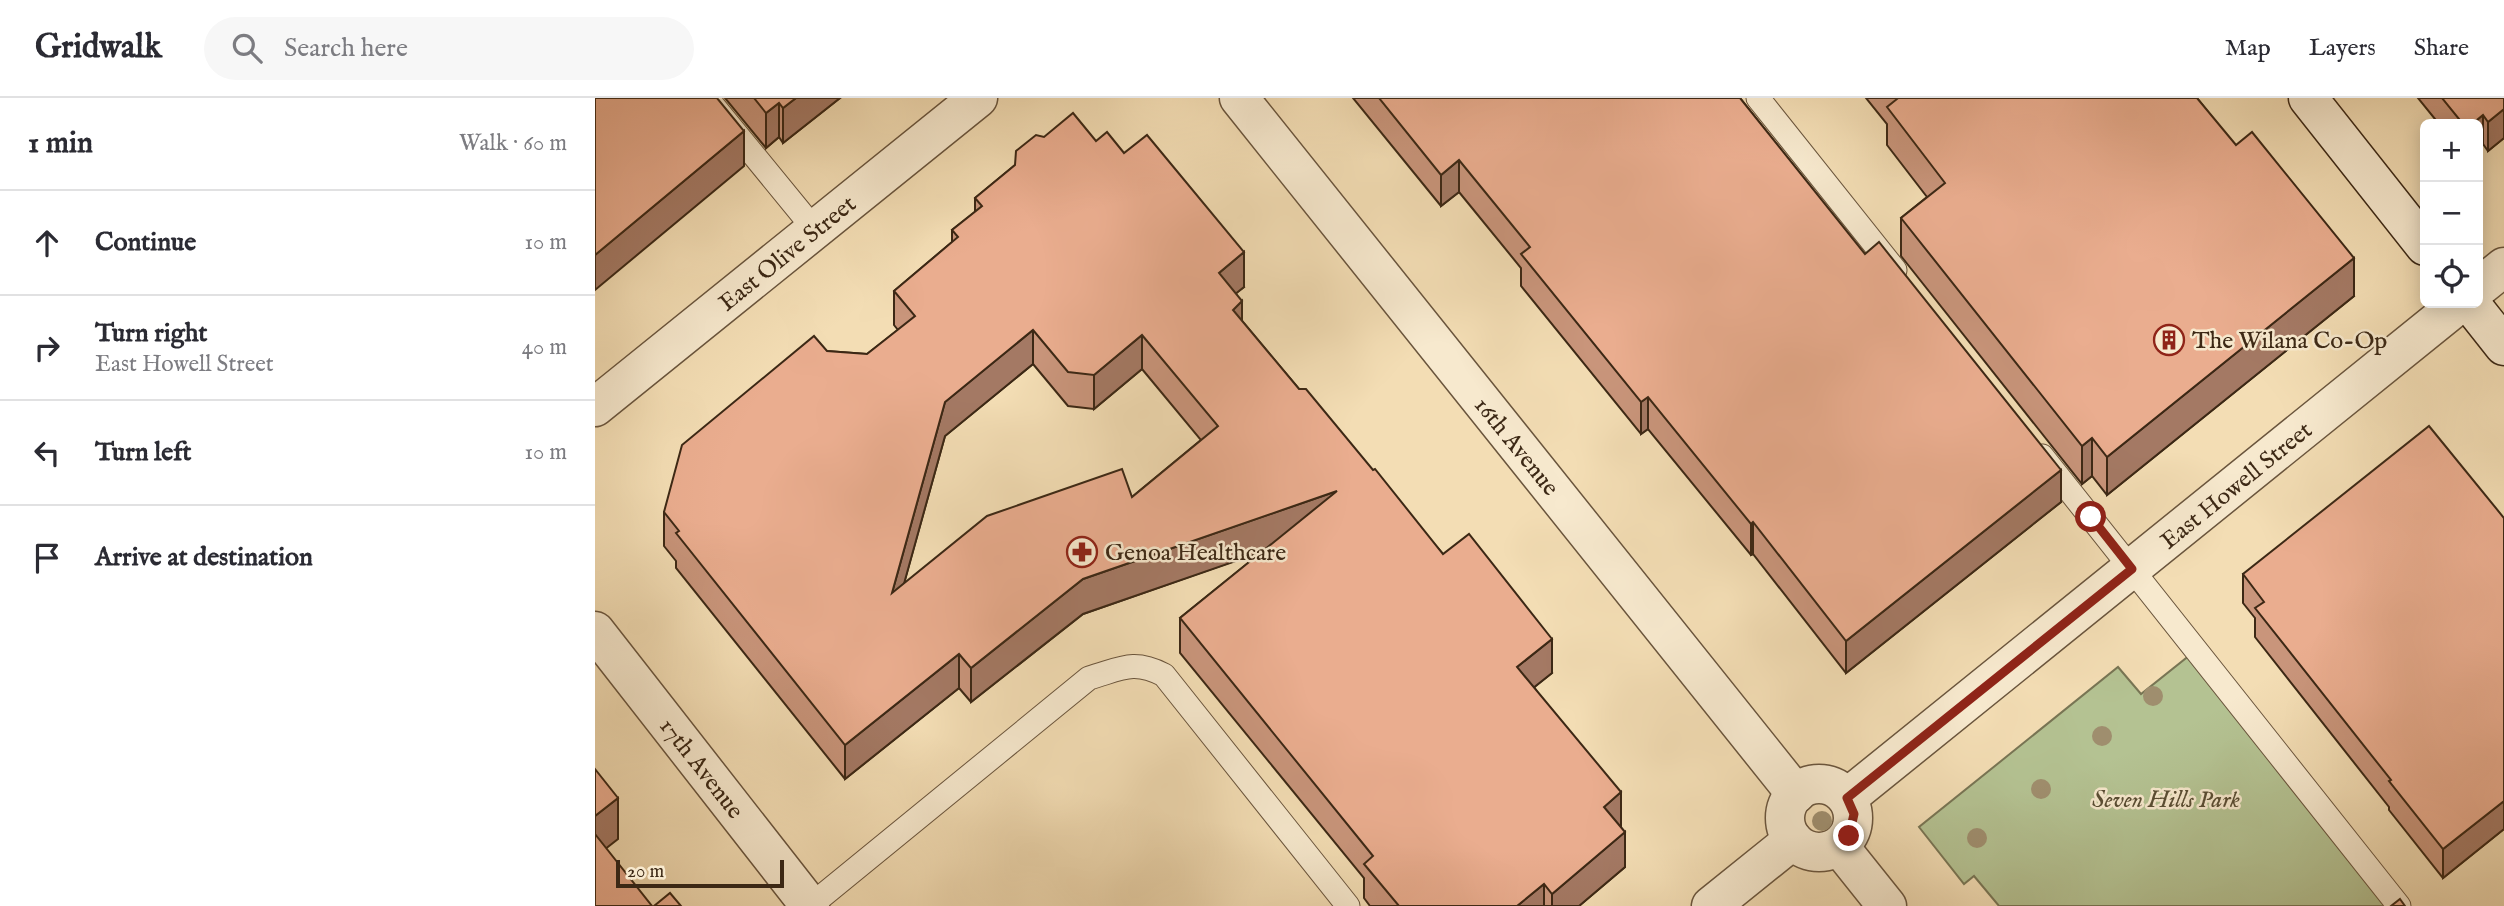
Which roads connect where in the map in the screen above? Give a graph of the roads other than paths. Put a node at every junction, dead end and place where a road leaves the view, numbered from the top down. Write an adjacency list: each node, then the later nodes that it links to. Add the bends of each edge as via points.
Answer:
1 (707, 98): 6 (lane)
2 (978, 98): 6 (street, East Olive Street)
3 (1239, 98): 18 (street, 16th Avenue)
4 (1758, 98): 10 (lane)
5 (2308, 98): 7 (street)
6 (815, 230): 14 (street, East Olive Street)
7 (2424, 245)
8 (2504, 267): 9 (street)
9 (2483, 284)
10 (1909, 288)
11 (2454, 308): 16 (street, East Howell Street)
12 (2474, 308): 13 (street)
13 (2504, 346)
14 (595, 407)
15 (2031, 441): 16 (lane)
16 (2132, 569): 19 (street, East Howell Street); 26 (lane)
17 (595, 631): 22 (street, 17th Avenue)
18 (1795, 794): 19 (street, via 1825,784); 20 (street, via 1786,813)
19 (1847, 798): 21 (street, via 1853,824)
20 (1793, 840): 21 (street, via 1819,852); 24 (street)
21 (1839, 846): 25 (street)
22 (810, 906): 23 (lane, via 1089,678 1146,665 1164,675)
23 (1348, 906)
24 (1711, 906)
25 (1887, 906)
26 (2399, 906)

